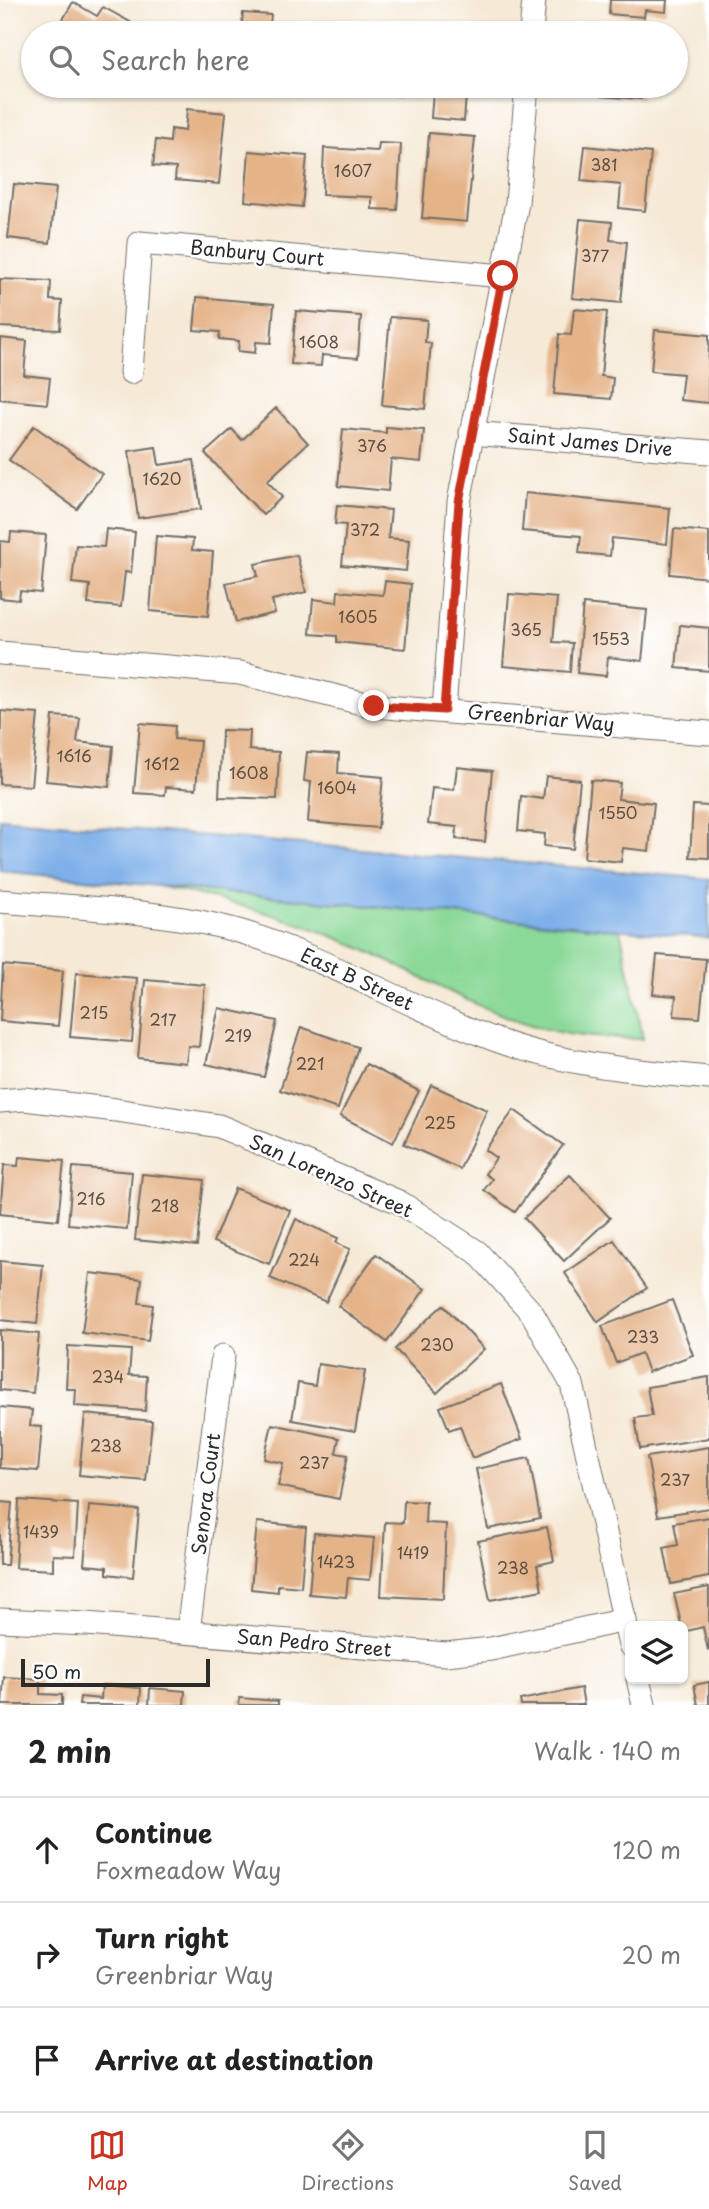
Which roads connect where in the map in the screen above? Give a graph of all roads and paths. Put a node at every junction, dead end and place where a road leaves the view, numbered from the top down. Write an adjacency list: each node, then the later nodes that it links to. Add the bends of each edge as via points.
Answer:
1 (534, 0): 2 (street)
2 (532, 21)
3 (526, 98): 4 (street, via 517,203)
4 (503, 276): 5 (street, Banbury Court, via 140,243); 6 (street)
5 (131, 372)
6 (471, 433): 7 (street, Saint James Drive); 9 (street, via 459,502)
7 (709, 452)
8 (0, 653): 9 (street, Greenbriar Way, via 240,673 374,706)
9 (444, 710): 10 (street, Greenbriar Way)
10 (709, 733)
11 (0, 901): 12 (street, East B Street, via 145,915 238,931 292,948 497,1040 602,1066)
12 (709, 1078)
13 (0, 1101): 16 (street, San Lorenzo Street, via 23,1099 219,1126 399,1202 477,1252 532,1313 572,1384)
14 (223, 1356): 17 (street, Senora Court)
15 (0, 1620): 17 (street, San Pedro Street)
16 (625, 1620): 17 (street, San Pedro Street, via 446,1654)
17 (188, 1632)
18 (639, 1684): 19 (street)
19 (644, 1705)

